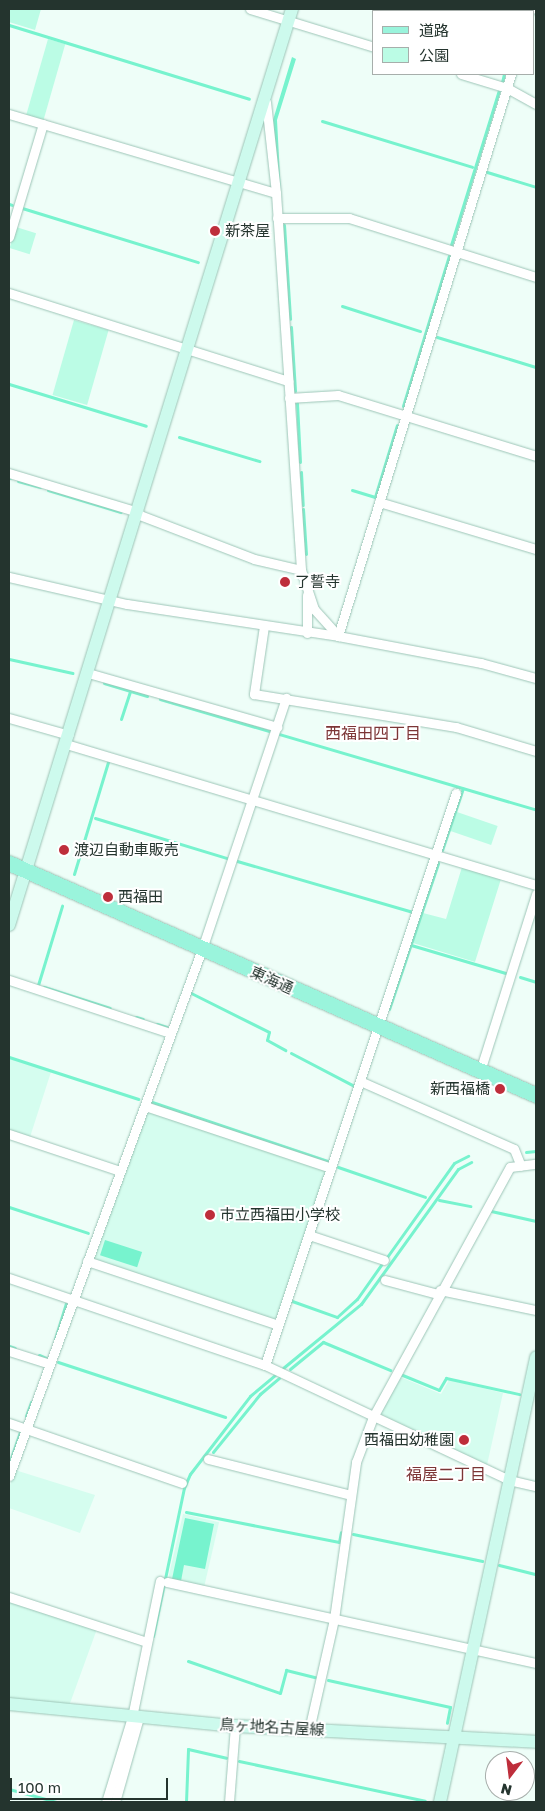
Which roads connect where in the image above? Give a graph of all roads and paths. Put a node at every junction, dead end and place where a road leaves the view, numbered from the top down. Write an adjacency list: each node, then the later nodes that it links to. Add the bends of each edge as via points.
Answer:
1 (250, 9): 2 (street)
2 (262, 11): 3 (street)
3 (291, 15): 4 (street); 8 (street)
4 (372, 46)
5 (464, 75): 7 (street)
6 (511, 75): 7 (street)
7 (507, 88): 9 (street); 16 (street)
8 (265, 97): 12 (street); 13 (street)
9 (536, 104)
10 (9, 114): 11 (street)
11 (43, 124): 12 (street); 15 (street)
12 (238, 184): 13 (street); 19 (street)
13 (276, 193): 14 (street)
14 (277, 218): 16 (street, via 349,218); 20 (street)
15 (9, 237)
16 (456, 252): 17 (street); 22 (street)
17 (536, 277)
18 (9, 294): 19 (street)
19 (188, 349): 20 (street); 26 (street)
20 (288, 381): 21 (street)
21 (289, 398): 22 (street, via 338,395); 28 (street)
22 (406, 416): 23 (street); 25 (street)
23 (536, 456)
24 (9, 473): 26 (street)
25 (379, 502): 27 (street); 34 (street)
26 (137, 513): 28 (street, via 254,559); 31 (street)
27 (536, 549)
28 (301, 570): 30 (street)
29 (9, 577): 31 (street)
30 (307, 594): 33 (street); 34 (street, via 314,609)
31 (111, 600): 32 (street); 35 (street)
32 (264, 626): 33 (street); 37 (street, via 254,694)
33 (307, 632): 34 (street)
34 (338, 636): 36 (street, via 480,663)
35 (88, 673): 39 (street); 40 (street)
36 (536, 678)
37 (286, 698): 39 (street); 41 (street, via 456,727)
38 (9, 718): 40 (street)
39 (275, 731): 43 (street)
40 (68, 740): 43 (street); 46 (street)
41 (536, 751)
42 (456, 793): 44 (street)
43 (253, 800): 44 (street); 50 (street)
44 (436, 855): 47 (street); 52 (street)
45 (9, 863): 46 (main road, 東海通)
46 (28, 871): 49 (street); 50 (main road, 東海通)
47 (536, 885)
48 (536, 894): 54 (street)
49 (9, 925)
50 (202, 949): 52 (main road, 東海通); 53 (street)
51 (9, 980): 53 (street)
52 (378, 1026): 54 (main road, 東海通); 55 (street)
53 (170, 1033): 57 (street)
54 (480, 1072): 56 (main road, 東海通)
55 (360, 1081): 60 (street, via 514,1149); 61 (street)
56 (536, 1095)
57 (145, 1106): 61 (street); 62 (street)
58 (9, 1134): 62 (street)
59 (536, 1164): 60 (street)
60 (521, 1166): 68 (street, via 510,1167)
61 (331, 1168): 63 (street)
62 (120, 1171): 65 (street)
63 (308, 1235): 64 (street); 71 (street)
64 (384, 1260)
65 (87, 1262): 69 (street); 71 (street)
66 (9, 1278): 69 (street)
67 (385, 1280): 68 (street)
68 (439, 1292): 70 (street); 76 (street)
69 (74, 1300): 74 (street); 75 (street)
70 (536, 1310)
71 (278, 1325): 75 (street)
72 (9, 1351): 74 (street)
73 (536, 1357): 81 (street)
74 (50, 1364): 78 (street)
75 (265, 1365): 76 (street)
76 (373, 1417): 81 (street); 84 (street, via 356,1462)
77 (9, 1423): 78 (street)
78 (26, 1429): 80 (street); 82 (street)
79 (208, 1459): 84 (street)
80 (9, 1476)
81 (509, 1480): 83 (street); 88 (street)
82 (182, 1482)
83 (536, 1486)
84 (352, 1495): 86 (street)
85 (9, 1597): 87 (street)
86 (334, 1619): 87 (street, via 164,1582); 88 (street); 93 (street)
87 (147, 1642): 91 (street)
88 (472, 1648): 89 (street); 94 (street)
89 (536, 1663)
90 (9, 1704): 91 (street, 鳥ヶ地名古屋線)
91 (136, 1717): 92 (street, 鳥ヶ地名古屋線); 96 (street); 97 (street)
92 (235, 1726): 93 (street, 鳥ヶ地名古屋線); 98 (street)
93 (309, 1730): 94 (street, 鳥ヶ地名古屋線)
94 (454, 1737): 95 (street, 鳥ヶ地名古屋線); 99 (street)
95 (536, 1742)
96 (106, 1802)
97 (115, 1802)
98 (229, 1802)
99 (440, 1802)

